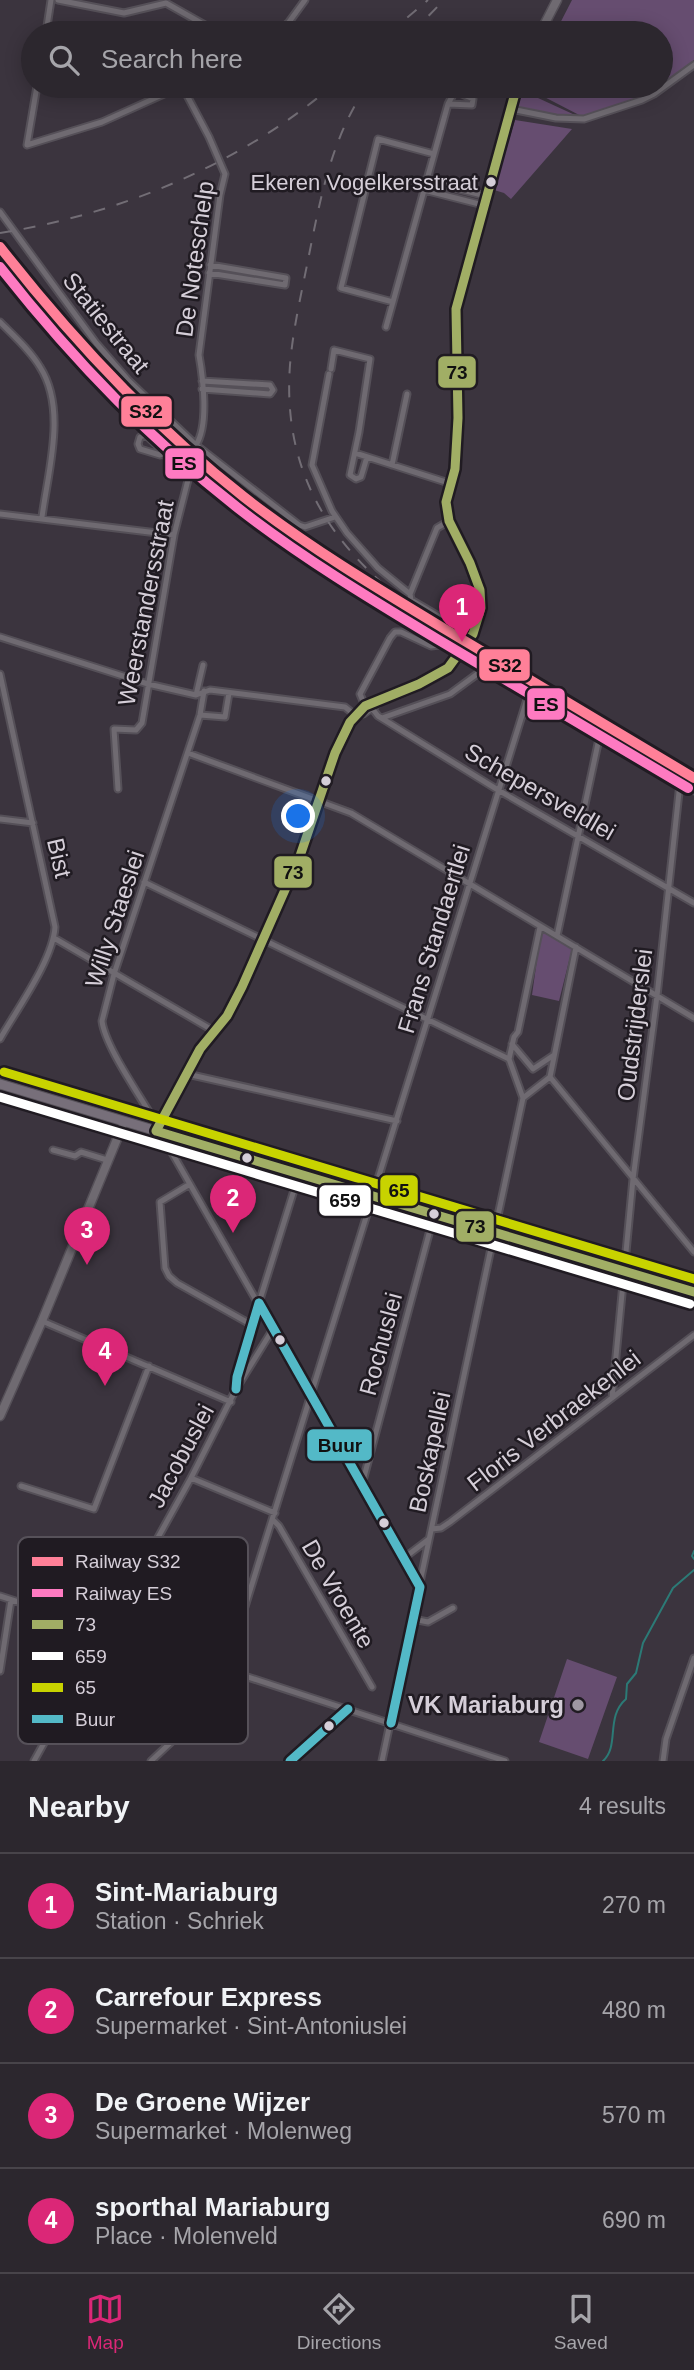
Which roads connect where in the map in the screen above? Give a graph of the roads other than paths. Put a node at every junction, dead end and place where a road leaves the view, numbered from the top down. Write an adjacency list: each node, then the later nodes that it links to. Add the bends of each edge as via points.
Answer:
1 (51, 0): 6 (street)
2 (58, 0): 5 (street)
3 (305, 0): 8 (street)
4 (557, 0): 9 (street)
5 (71, 1): 7 (street, via 124,13 166,3)
6 (48, 21)
7 (198, 21)
8 (290, 21)
9 (546, 21)
10 (694, 65): 11 (street)
11 (673, 80)
12 (35, 98): 13 (street, via 27,145 102,122)
13 (155, 98)
14 (188, 98): 24 (street, De Noteschelp, via 225,174)
15 (514, 98): 18 (street)
16 (645, 98): 18 (street, via 584,119)
17 (448, 104): 19 (street)
18 (511, 109): 22 (street)
19 (434, 155): 20 (street); 26 (street, via 378,139 341,288)
20 (426, 180): 21 (street); 22 (street)
21 (424, 190): 22 (street); 26 (street)
22 (485, 200): 37 (street, via 456,309 458,418)
23 (0, 212): 32 (street, Statiestraat, via 107,357)
24 (210, 265): 25 (street, De Noteschelp); 25 (street, via 286,278 285,285)
25 (209, 273): 29 (street, De Noteschelp, via 199,355)
26 (393, 302): 28 (street)
27 (0, 322): 39 (street, via 41,367 52,393 55,422)
28 (386, 327)
29 (202, 381): 30 (street, De Noteschelp); 30 (street, via 271,385 274,390 270,394)
30 (202, 389): 32 (street, De Noteschelp, via 201,434)
31 (407, 394): 36 (street)
32 (196, 445): 40 (street, Statiestraat, via 299,525)
33 (355, 453): 35 (street); 35 (street, via 350,475 356,479 361,477); 40 (street, via 370,359 334,350 312,464)
34 (163, 454): 34 (street, Weerstandersstraat, via 146,435 140,437 140,449); 42 (street, Weerstandersstraat, via 188,472)
35 (367, 457): 36 (street)
36 (392, 465): 37 (street)
37 (452, 484): 41 (street, via 446,502)
38 (0, 514): 39 (street)
39 (42, 517): 42 (street)
40 (335, 517): 43 (street, via 368,558)
41 (449, 521): 43 (street, via 437,528); 54 (street, bridge, via 478,582 481,608 477,624 448,668)
42 (174, 536): 49 (street, Weerstandersstraat)
43 (410, 594): 44 (street, via 411,600)
44 (457, 627)
45 (0, 637): 49 (street)
46 (203, 665): 53 (street)
47 (484, 670): 52 (street); 54 (street, via 449,644 430,646 395,632 360,694); 57 (street, via 450,694)
48 (0, 674): 66 (street, Bist)
49 (148, 684): 53 (street); 61 (street, Weerstandersstraat, via 142,723 136,730 114,729)
50 (204, 691): 51 (street); 53 (street); 55 (street, Willy Staeslei)
51 (229, 693): 55 (street, via 225,717); 56 (street, via 345,707)
52 (529, 693): 58 (street); 62 (street, Frans Standaertlei)
53 (196, 695)
54 (368, 707): 56 (street); 57 (street, Schepersveldlei)
55 (200, 715): 59 (street, Willy Staeslei)
56 (356, 715): 64 (street, via 341,738)
57 (382, 718): 62 (street, Schepersveldlei)
58 (600, 734): 60 (street); 67 (street)
59 (188, 753): 64 (street); 68 (street, Willy Staeslei)
60 (680, 783): 63 (street); 70 (street, Oudstrijderslei)
61 (118, 789)
62 (498, 790): 67 (street, Schepersveldlei); 69 (street, Frans Standaertlei)
63 (694, 791)
64 (321, 800): 69 (street); 75 (street)
65 (0, 819): 66 (street)
66 (33, 823): 74 (street, Bist, via 54,917)
67 (578, 835): 70 (street, Schepersveldlei); 73 (street)
68 (145, 882): 75 (street); 77 (street, Willy Staeslei)
69 (470, 884): 72 (street); 79 (street, Frans Standaertlei)
70 (668, 888): 71 (street, Schepersveldlei); 78 (street, Oudstrijderslei)
71 (694, 903)
72 (540, 927): 73 (street); 83 (street)
73 (556, 936): 76 (street)
74 (54, 938): 77 (street); 82 (street, Bist)
75 (263, 938): 79 (street); 81 (street, via 227,1016)
76 (576, 947): 78 (street); 84 (street)
77 (114, 974): 81 (street); 92 (street, Willy Staeslei, via 103,1029)
78 (657, 996): 80 (street); 97 (street, Oudstrijderslei)
79 (428, 1018): 85 (street); 90 (street, Frans Standaertlei)
80 (694, 1018)
81 (215, 1031): 86 (street)
82 (0, 1039)
83 (513, 1044): 84 (street, via 533,1069); 85 (street)
84 (554, 1055): 87 (street)
85 (509, 1059): 89 (street)
86 (187, 1074): 90 (street); 92 (street)
87 (550, 1077): 89 (street); 97 (street)
88 (0, 1084): 91 (main road)
89 (523, 1098): 101 (street, Boskapellei)
90 (397, 1121): 99 (street, Frans Standaertlei)
91 (124, 1122): 92 (main road); 95 (street)
92 (158, 1128): 93 (main road)
93 (170, 1136): 96 (main road); 98 (street, via 171,1151)
94 (53, 1150): 95 (street)
95 (107, 1160): 106 (street)
96 (299, 1174): 99 (main road); 105 (street, Jacobuslei)
97 (633, 1179): 102 (street); 103 (street, Oudstrijderslei)
98 (190, 1184): 105 (street); 107 (street, via 160,1202 165,1268 177,1283)
99 (372, 1196): 100 (main road); 112 (street, Frans Standaertlei)
100 (435, 1215): 101 (main road); 117 (street, Rochuslei)
101 (494, 1233): 103 (main road); 120 (street, Boskapellei)
102 (694, 1252)
103 (625, 1271): 104 (main road); 113 (street, Oudstrijderslei)
104 (694, 1292)
105 (259, 1304): 107 (street, Jacobuslei); 108 (street)
106 (42, 1321): 110 (street); 115 (street)
107 (252, 1325): 111 (street, Jacobuslei)
108 (273, 1329): 111 (street, Jacobuslei); 112 (street)
109 (694, 1335): 113 (street, Floris Verbraekenlei)
110 (149, 1366): 114 (street); 118 (street, via 94,1509)
111 (236, 1388): 114 (street, Jacobuslei)
112 (311, 1396): 117 (street); 119 (street, Frans Standaertlei)
113 (612, 1398): 120 (street, Floris Verbraekenlei, via 450,1522)
114 (230, 1402): 116 (street, Jacobuslei)
115 (0, 1416)
116 (191, 1478): 119 (street); 121 (street, Jacobuslei)
117 (360, 1482): 123 (street)
118 (21, 1486)
119 (274, 1517): 126 (street, Frans Standaertlei); 134 (street, De Vroente)
120 (432, 1529): 122 (street, Boskapellei)
121 (158, 1537)
122 (430, 1539): 123 (street); 124 (street, Boskapellei)
123 (404, 1558): 124 (street)
124 (420, 1587): 130 (street, Boskapellei)
125 (0, 1596): 127 (street)
126 (248, 1599)
127 (11, 1600): 128 (street); 132 (street)
128 (18, 1602)
129 (453, 1608): 130 (street, via 428,1622)
130 (413, 1619): 136 (street, Boskapellei)
131 (694, 1658): 144 (street)
132 (0, 1671)
133 (248, 1676): 135 (street)
134 (372, 1687)
135 (348, 1709): 136 (street); 142 (street)
136 (391, 1723): 139 (street); 143 (street, Boskapellei)
137 (43, 1744): 140 (street, Jacobuslei)
138 (170, 1744): 141 (street, Frans Standaertlei)
139 (502, 1760)
140 (34, 1761)
141 (151, 1761)
142 (290, 1761)
143 (382, 1761)
144 (663, 1761)

